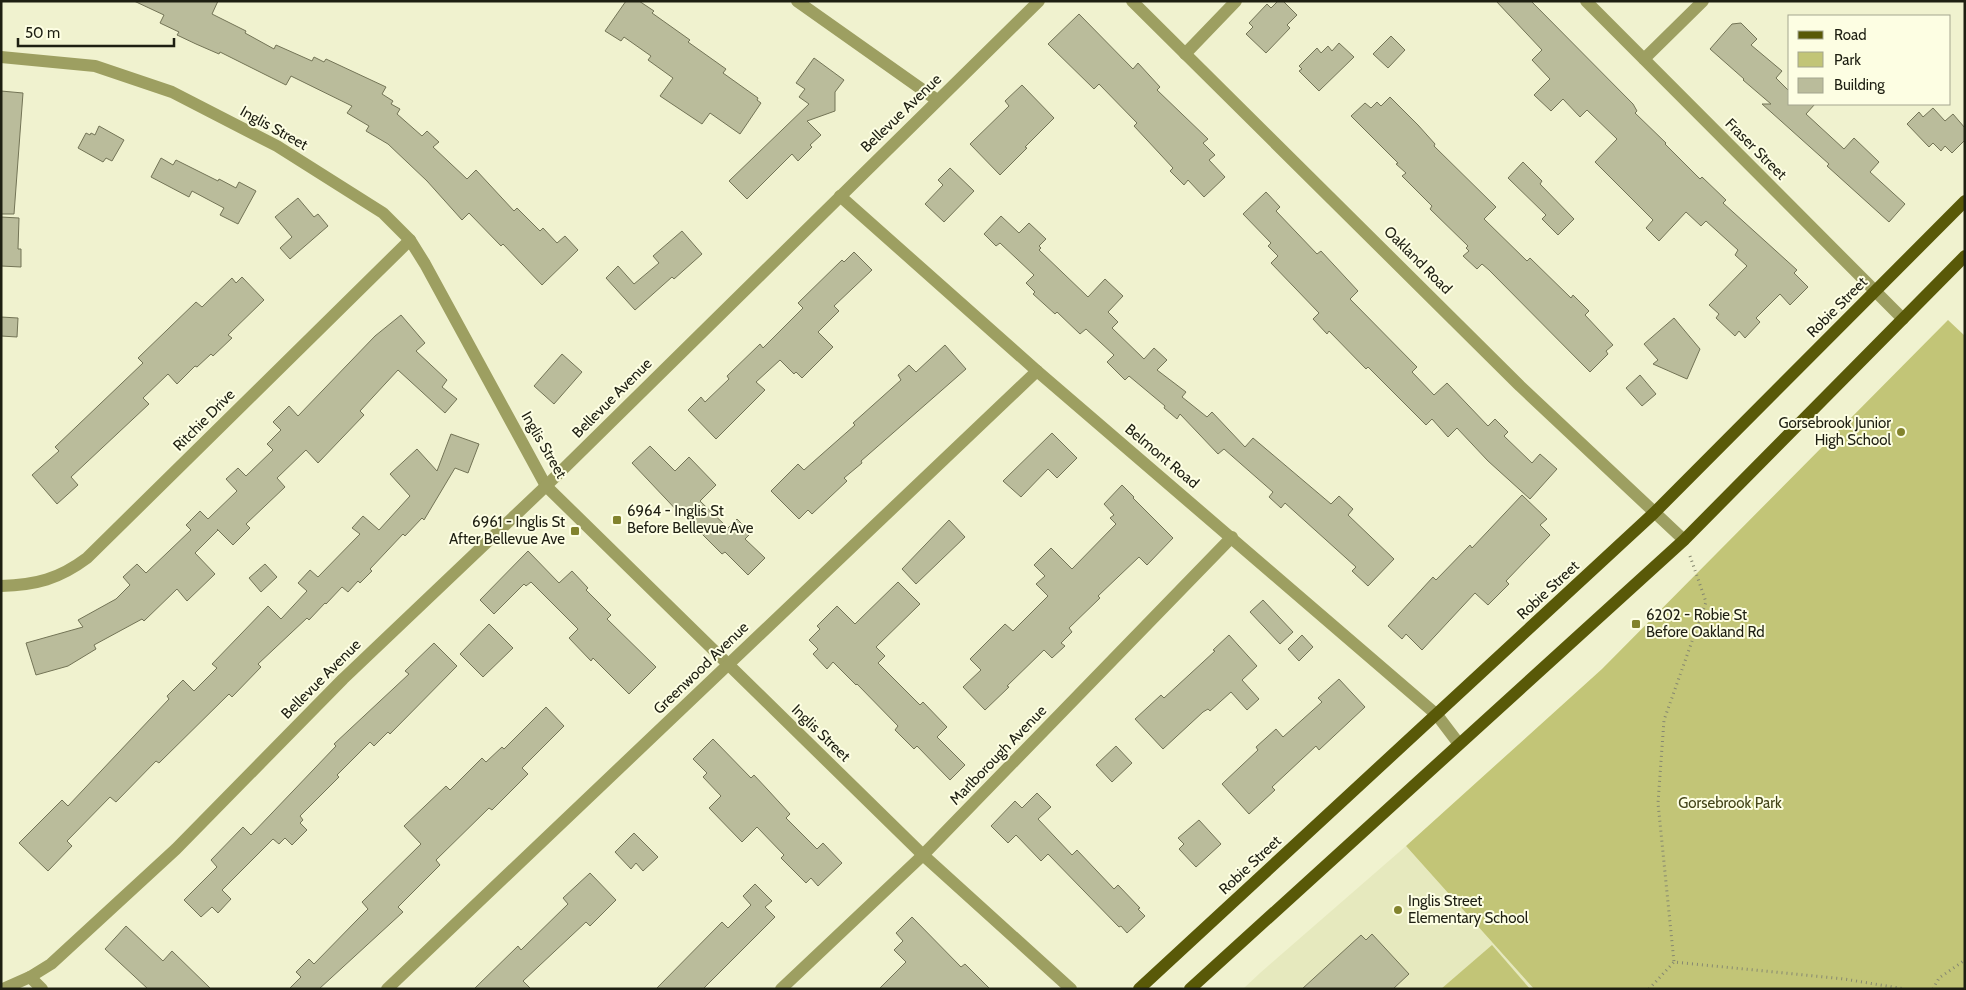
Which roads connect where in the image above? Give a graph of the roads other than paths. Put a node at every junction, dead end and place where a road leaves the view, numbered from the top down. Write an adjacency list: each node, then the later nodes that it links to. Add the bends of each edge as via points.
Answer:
1 (796, 1): 10 (street)
2 (1039, 1): 10 (street, Bellevue Avenue)
3 (1132, 1): 7 (street, Oakland Road)
4 (1236, 1): 7 (street)
5 (1586, 1): 9 (street, Fraser Street)
6 (1703, 1): 9 (street)
7 (1185, 54): 19 (street, Oakland Road, via 1520,386)
8 (1, 57): 13 (street, Inglis Street, via 95,66 172,92 277,146 383,213)
9 (1644, 59): 15 (street, Fraser Street)
10 (937, 100): 11 (street, Bellevue Avenue)
11 (840, 196): 17 (street, Belmont Road); 18 (street, Bellevue Avenue)
12 (1965, 201): 15 (main road, Robie Street)
13 (410, 240): 18 (street, Inglis Street); 22 (street, Ritchie Drive, via 87,558 41,582)
14 (1965, 256): 16 (main road)
15 (1876, 292): 16 (street, Fraser Street); 19 (main road, Robie Street)
16 (1903, 319): 21 (main road)
17 (1037, 371): 20 (street, Belmont Road); 23 (street, Greenwood Avenue)
18 (546, 486): 23 (street, Inglis Street); 27 (street, Bellevue Avenue, via 343,679 176,849 51,964)
19 (1654, 513): 21 (street, Oakland Road); 24 (main road, Robie Street)
20 (1232, 537): 24 (street, Belmont Road); 26 (street, Marlborough Avenue)
21 (1684, 540): 25 (main road)
22 (1, 586)
23 (728, 664): 26 (street, Inglis Street); 30 (street, Greenwood Avenue)
24 (1437, 715): 25 (street, Belmont Road); 33 (main road, Robie Street)
25 (1459, 744): 34 (main road)
26 (923, 855): 31 (street, Marlborough Avenue); 32 (street, Inglis Street)
27 (30, 977): 28 (street, Bellevue Avenue); 29 (street)
28 (3, 989)
29 (42, 989)
30 (387, 989)
31 (781, 989)
32 (1070, 989)
33 (1139, 989)
34 (1190, 989)

